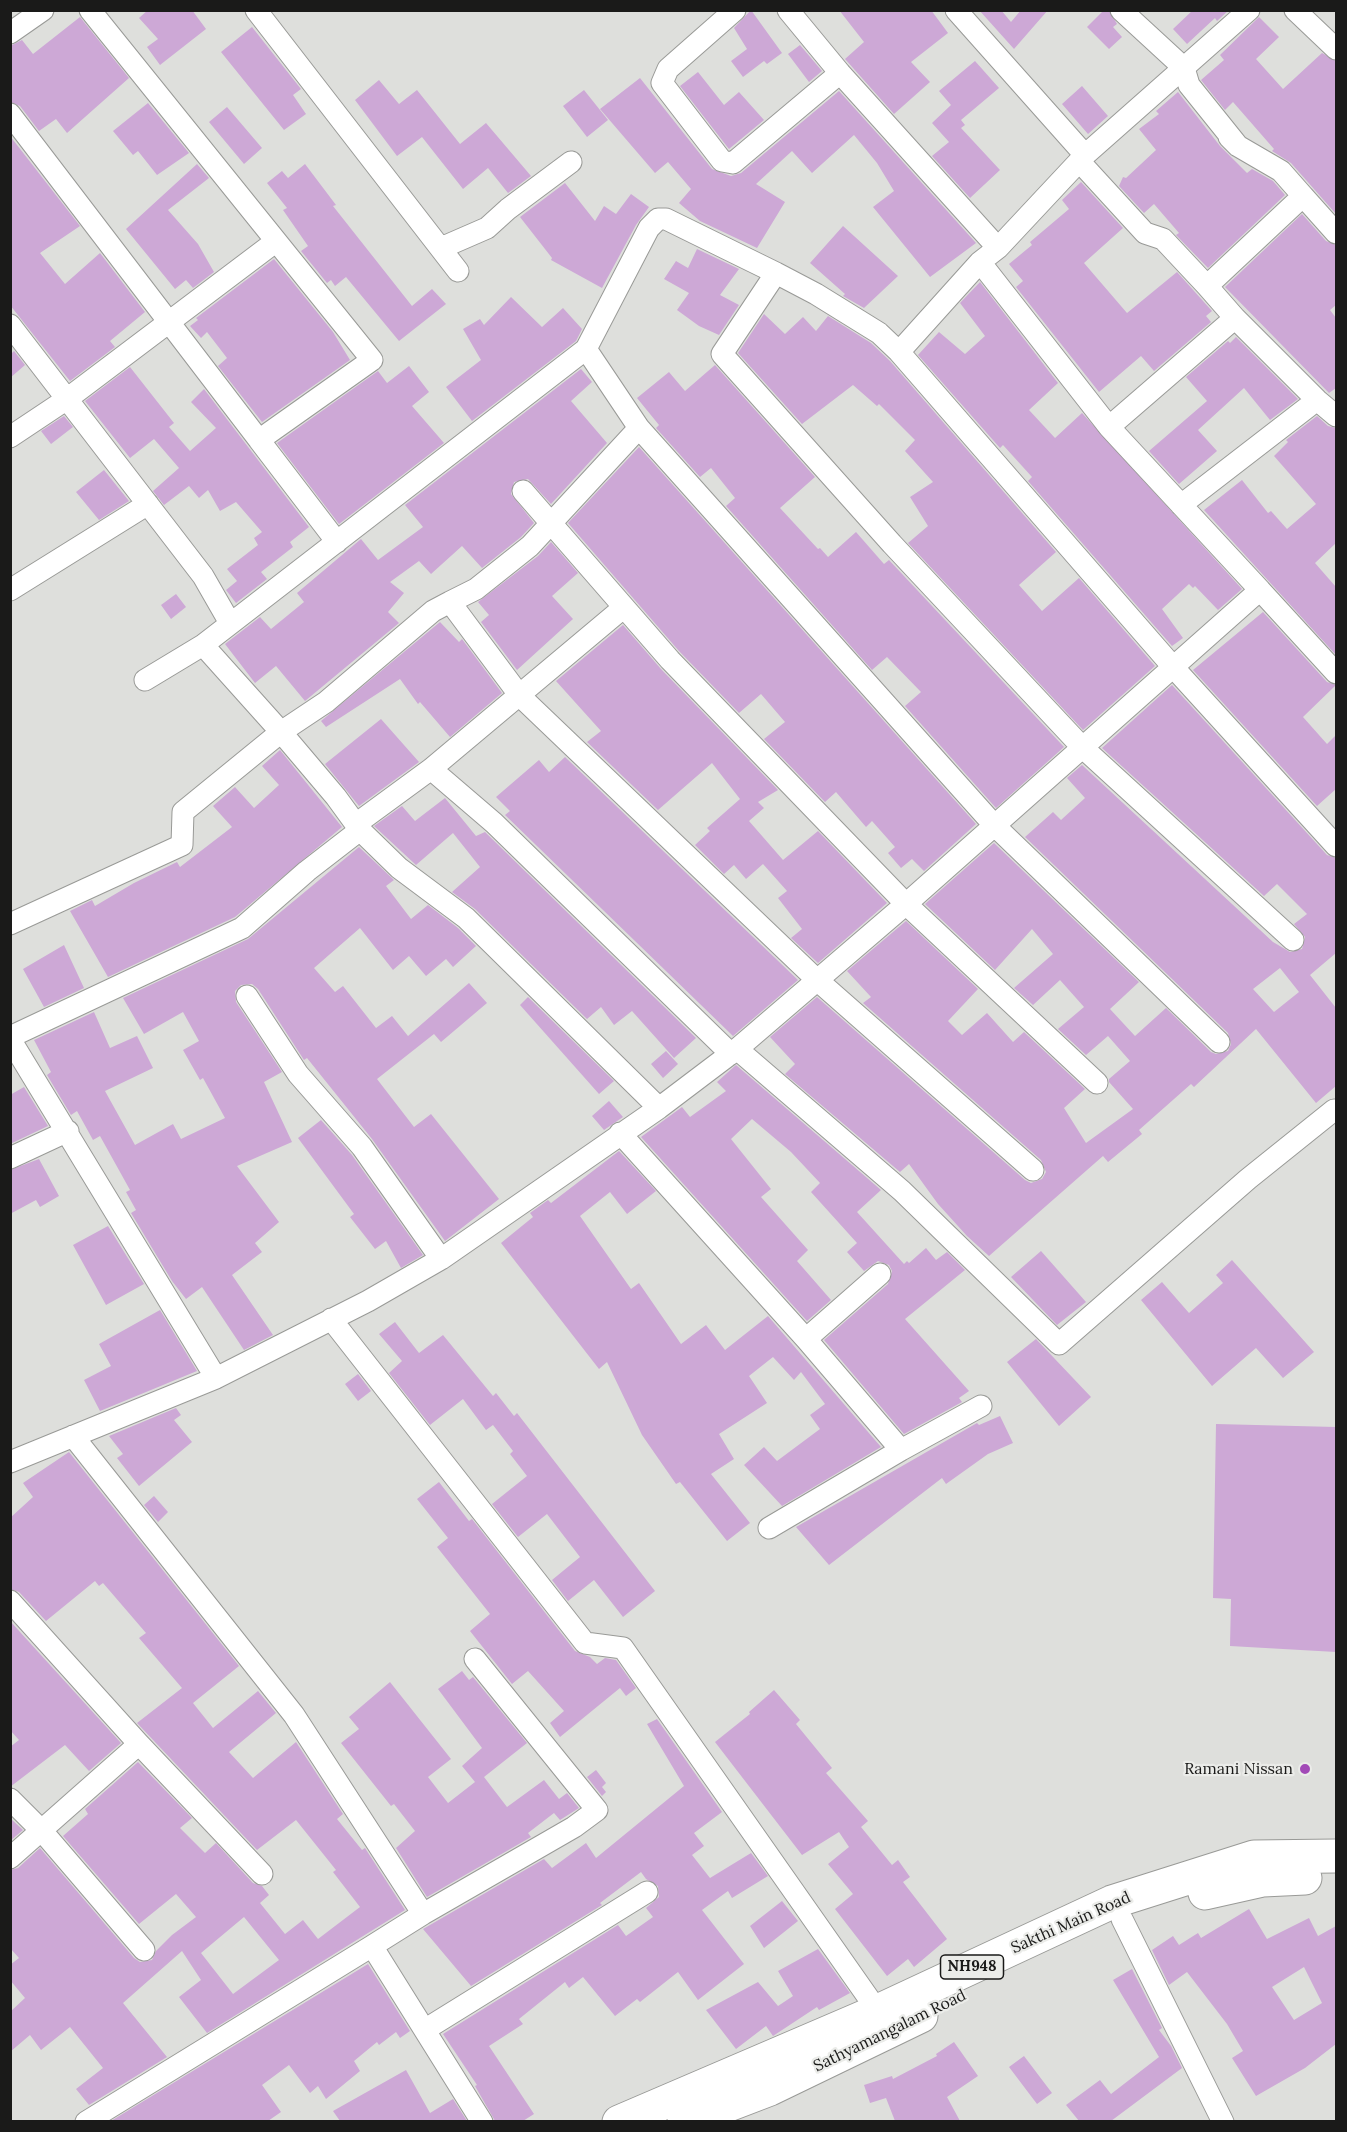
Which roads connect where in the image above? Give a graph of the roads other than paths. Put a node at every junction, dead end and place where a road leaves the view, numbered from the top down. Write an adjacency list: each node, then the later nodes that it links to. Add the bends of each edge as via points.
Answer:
1 (43, 10): 10 (street)
2 (90, 10): 19 (street)
3 (256, 10): 20 (street)
4 (735, 10): 12 (street, via 669,69 662,83 722,161 733,163)
5 (788, 10): 12 (street)
6 (956, 10): 15 (street)
7 (1121, 10): 13 (street)
8 (1249, 10): 13 (street)
9 (1295, 10): 11 (street)
10 (10, 33)
11 (1336, 49)
12 (840, 73): 21 (street)
13 (1180, 73): 15 (street); 17 (street, via 1238,146 1281,171)
14 (10, 114): 27 (street)
15 (1082, 158): 21 (street); 25 (street, via 1145,233 1163,239)
16 (571, 162): 20 (street, via 487,228)
17 (1303, 196): 18 (street); 25 (street)
18 (1336, 232)
19 (275, 242): 27 (street); 37 (street, via 372,360)
20 (441, 248): 23 (street)
21 (998, 248): 22 (street)
22 (980, 262): 30 (street); 34 (street)
23 (458, 271)
24 (776, 273): 29 (street, via 666,219 658,219 649,228); 30 (street, via 879,333); 54 (street, via 722,354 892,544)
25 (1207, 286): 26 (street)
26 (1235, 318): 32 (street); 34 (street)
27 (169, 322): 31 (street); 37 (street)
28 (10, 325): 31 (street)
29 (586, 349): 35 (street); 42 (street)
30 (899, 351): 49 (street)
31 (67, 399): 36 (street); 39 (street)
32 (1317, 400): 33 (street); 40 (street)
33 (1336, 416)
34 (1109, 427): 40 (street)
35 (639, 428): 41 (street); 56 (street)
36 (10, 437)
37 (260, 440): 42 (street)
38 (523, 491): 41 (street)
39 (147, 504): 44 (street); 47 (street, via 203,576)
40 (1181, 505): 43 (street)
41 (550, 524): 45 (street, via 530,546 476,590); 46 (street)
42 (337, 542): 47 (street)
43 (1260, 590): 49 (street); 50 (street)
44 (10, 591)
45 (450, 602): 52 (street); 53 (street, via 433,611 326,702)
46 (622, 608): 52 (street); 59 (street)
47 (230, 623): 48 (street)
48 (203, 645): 51 (street); 53 (street)
49 (1174, 668): 54 (street); 58 (street)
50 (1336, 673)
51 (145, 680)
52 (520, 696): 55 (street); 62 (street)
53 (281, 732): 57 (street); 60 (street, via 183,812 182,845)
54 (1083, 747): 56 (street); 61 (street)
55 (431, 769): 57 (street); 66 (street, via 494,823)
56 (994, 825): 59 (street); 65 (street)
57 (358, 827): 64 (street, via 242,928); 68 (street, via 399,868 466,918)
58 (1336, 846)
59 (906, 904): 62 (street); 67 (street)
60 (10, 924)
61 (1293, 940)
62 (816, 979): 66 (street); 73 (street)
63 (247, 996): 74 (street, via 298,1074 362,1147)
64 (10, 1038): 70 (street)
65 (1219, 1041)
66 (734, 1052): 68 (street); 69 (street, via 902,1191 1059,1344 1248,1179)
67 (1097, 1083)
68 (659, 1108): 71 (street)
69 (1336, 1110)
70 (68, 1131): 72 (street); 78 (street)
71 (620, 1133): 74 (street); 77 (street)
72 (10, 1158)
73 (1033, 1170)
74 (441, 1259): 76 (street)
75 (880, 1274): 77 (street)
76 (331, 1319): 78 (street); 98 (street, via 585,1642 623,1648)
77 (806, 1339): 81 (street)
78 (216, 1378): 80 (street)
79 (981, 1406): 81 (street)
80 (73, 1436): 82 (street); 94 (street, via 294,1714)
81 (901, 1450): 83 (street)
82 (10, 1462)
83 (769, 1528)
84 (10, 1602): 86 (street)
85 (476, 1659): 94 (street, via 597,1810)
86 (139, 1744): 88 (street); 91 (street)
87 (10, 1799): 88 (street)
88 (42, 1831): 90 (street); 97 (street)
89 (1336, 1856): 98 (highway, Sakthi Main Road / NH948, via 1254,1857 1112,1902)
90 (10, 1858)
91 (262, 1874)
92 (1336, 1878): 95 (highway, Sathyamangalam Road / NH948, via 1263,1880 1215,1890)
93 (647, 1892): 99 (street)
94 (423, 1914): 96 (street)
95 (1122, 1919): 98 (highway, Sathyamangalam Road / NH948); 104 (street)
96 (372, 1946): 99 (street); 100 (street)
97 (144, 1950)
98 (884, 2021): 102 (highway, Sakthi Main Road / NH948); 103 (highway, Sathyamangalam Road / NH948, via 770,2089)
99 (426, 2029): 101 (street)
100 (86, 2121)
101 (482, 2121)
102 (619, 2121)
103 (684, 2121)
104 (1223, 2121)

